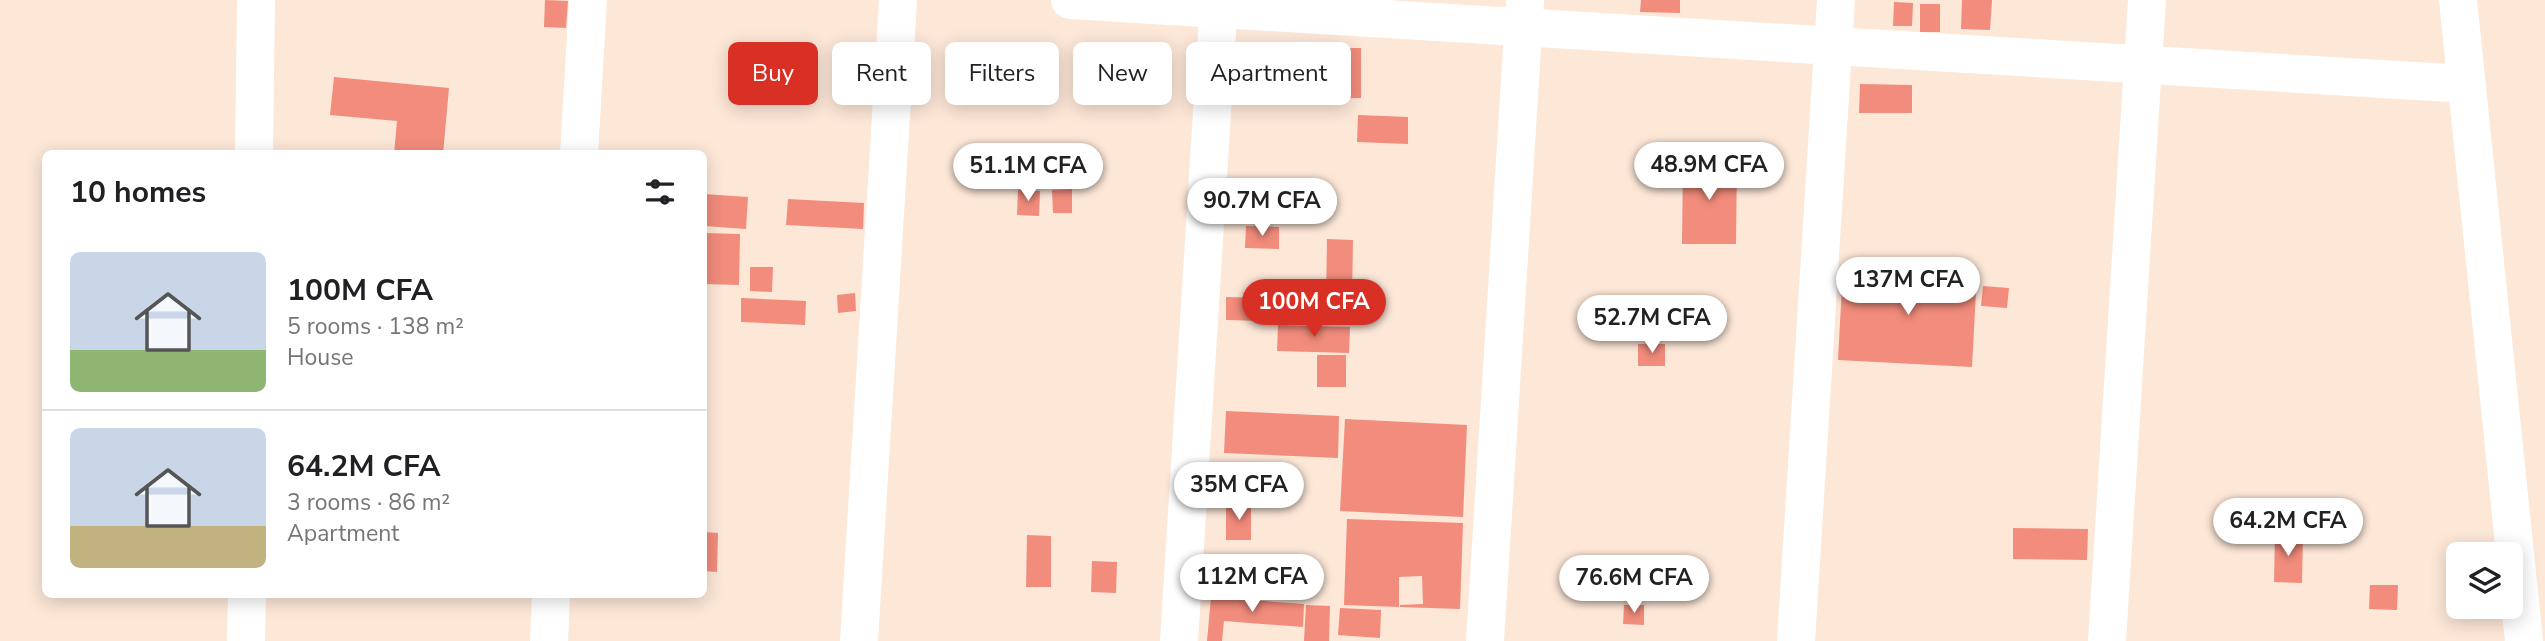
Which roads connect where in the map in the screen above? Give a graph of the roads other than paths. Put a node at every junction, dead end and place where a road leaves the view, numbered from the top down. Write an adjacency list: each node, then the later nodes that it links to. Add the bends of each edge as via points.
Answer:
1 (256, 0): 13 (street)
2 (588, 0): 14 (street)
3 (898, 0): 19 (street)
4 (1070, 0): 8 (street)
5 (1836, 0): 10 (street)
6 (2147, 0): 11 (street)
7 (2458, 0): 12 (street)
8 (1219, 4): 9 (street); 20 (street)
9 (1524, 14): 10 (street); 21 (street)
10 (1833, 46): 11 (street); 22 (street)
11 (2143, 66): 12 (street); 23 (street)
12 (2466, 84): 24 (street)
13 (254, 150)
14 (579, 150)
15 (247, 598): 17 (street)
16 (551, 598): 18 (street)
17 (246, 641)
18 (549, 641)
19 (859, 641)
20 (1179, 641)
21 (1485, 641)
22 (1796, 641)
23 (2107, 641)
24 (2524, 641)

